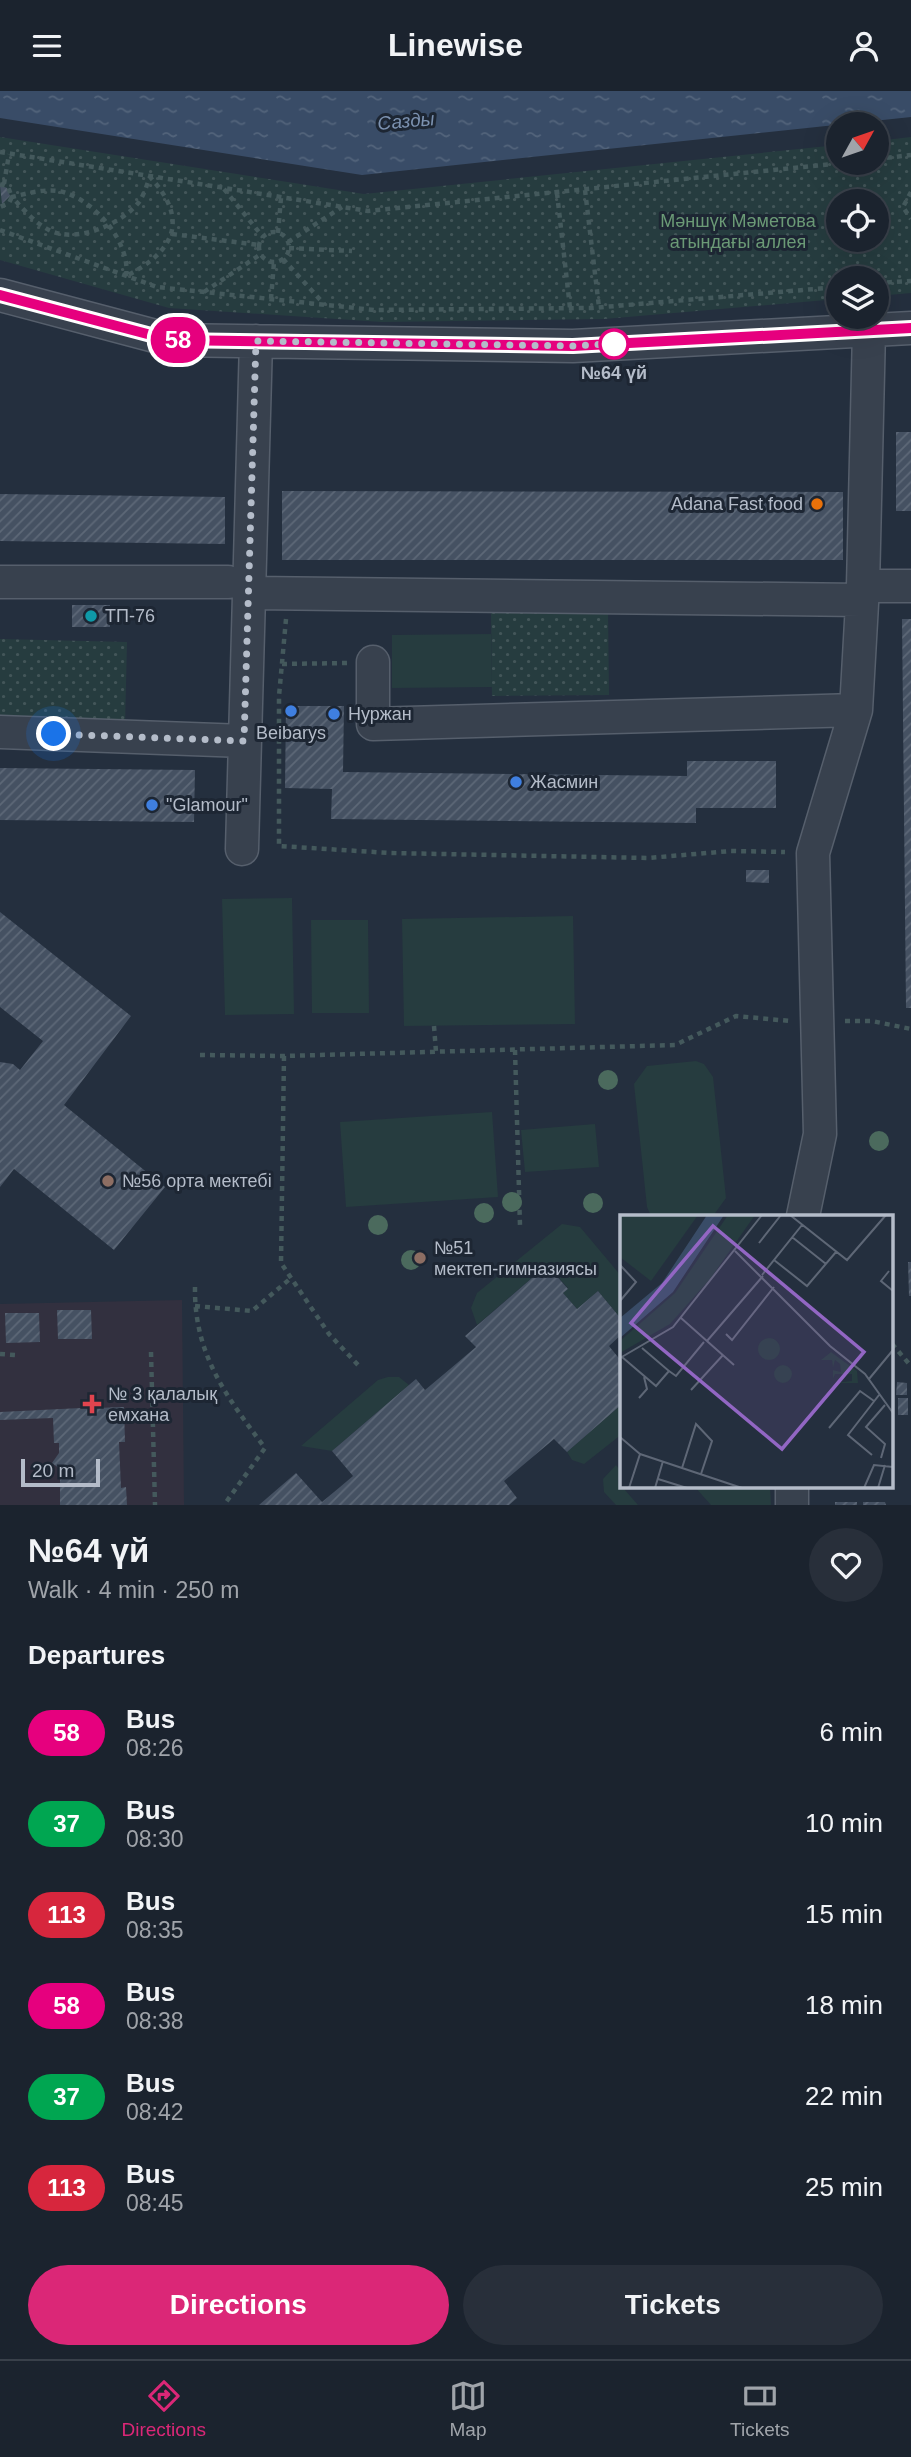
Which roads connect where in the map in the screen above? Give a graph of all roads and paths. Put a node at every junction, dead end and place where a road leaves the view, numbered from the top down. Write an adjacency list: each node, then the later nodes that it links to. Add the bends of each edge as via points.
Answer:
1 (0, 152): 2 (path)
2 (9, 154): 6 (path); 7 (path)
3 (911, 155): 4 (path)
4 (889, 158)
5 (826, 165): 9 (path)
6 (150, 177): 8 (path); 17 (path, via 140,201); 20 (path, via 170,205)
7 (2, 184): 12 (path)
8 (223, 188): 13 (path); 21 (path)
9 (585, 190): 10 (path); 37 (path)
10 (557, 193): 15 (path, via 368,211); 38 (path)
11 (911, 193): 16 (path, via 903,207)
12 (12, 197): 14 (path); 17 (path, via 37,191 65,193 91,207); 17 (path, via 51,231 78,235)
13 (281, 198): 15 (path); 19 (path)
14 (0, 207)
15 (342, 207): 22 (path)
16 (911, 219)
17 (107, 225): 29 (path, via 122,247 128,264)
18 (0, 230): 29 (path)
19 (278, 233): 21 (path); 22 (path)
20 (172, 235): 23 (path); 29 (path, via 150,264)
21 (263, 237): 23 (path)
22 (288, 241): 24 (path)
23 (259, 245): 26 (path)
24 (289, 248): 25 (path); 27 (path)
25 (352, 251)
26 (261, 254): 28 (path); 33 (path)
27 (283, 259): 28 (path); 36 (path)
28 (274, 262): 35 (path)
29 (126, 276): 33 (path, via 157,287)
30 (911, 281): 31 (path)
31 (889, 282)
32 (826, 288): 37 (path)
33 (204, 292): 35 (path)
34 (0, 295): 41 (street, via 170,340)
35 (271, 299): 36 (path)
36 (325, 305): 38 (path, via 374,310)
37 (599, 307): 38 (path)
38 (570, 308)
39 (911, 328): 40 (street)
40 (869, 330): 41 (street, via 573,346); 45 (street)
41 (256, 341): 44 (street)
42 (0, 582): 44 (street)
43 (911, 586): 45 (street)
44 (238, 588): 46 (street); 51 (street)
45 (862, 593): 46 (street); 49 (street)
46 (289, 594): 48 (path)
47 (373, 662): 48 (path); 49 (street, via 373,724)
48 (282, 664): 53 (path, via 279,846 648,858 731,851)
49 (856, 710): 53 (street)
50 (0, 732): 51 (street)
51 (244, 741): 52 (street)
52 (242, 849)
53 (813, 853): 62 (street, via 820,1133)
54 (837, 1020): 57 (path)
55 (790, 1021): 58 (path, via 736,1016 675,1045)
56 (435, 1026): 59 (path)
57 (911, 1029)
58 (515, 1050): 59 (path); 63 (path)
59 (436, 1052): 61 (path)
60 (200, 1055): 61 (path)
61 (284, 1056): 64 (path, via 281,1263)
62 (803, 1215)
63 (520, 1226)
64 (291, 1278): 66 (path, via 252,1311); 71 (path, via 329,1334)
65 (195, 1287): 66 (path)
66 (195, 1305): 75 (path, via 195,1319 222,1390 265,1448)
67 (894, 1346): 72 (path)
68 (151, 1352): 74 (path)
69 (0, 1354): 70 (path)
70 (15, 1355)
71 (359, 1366)
72 (911, 1366)
73 (792, 1487): 76 (street)
74 (155, 1505)
75 (225, 1505)
76 (792, 1505)

